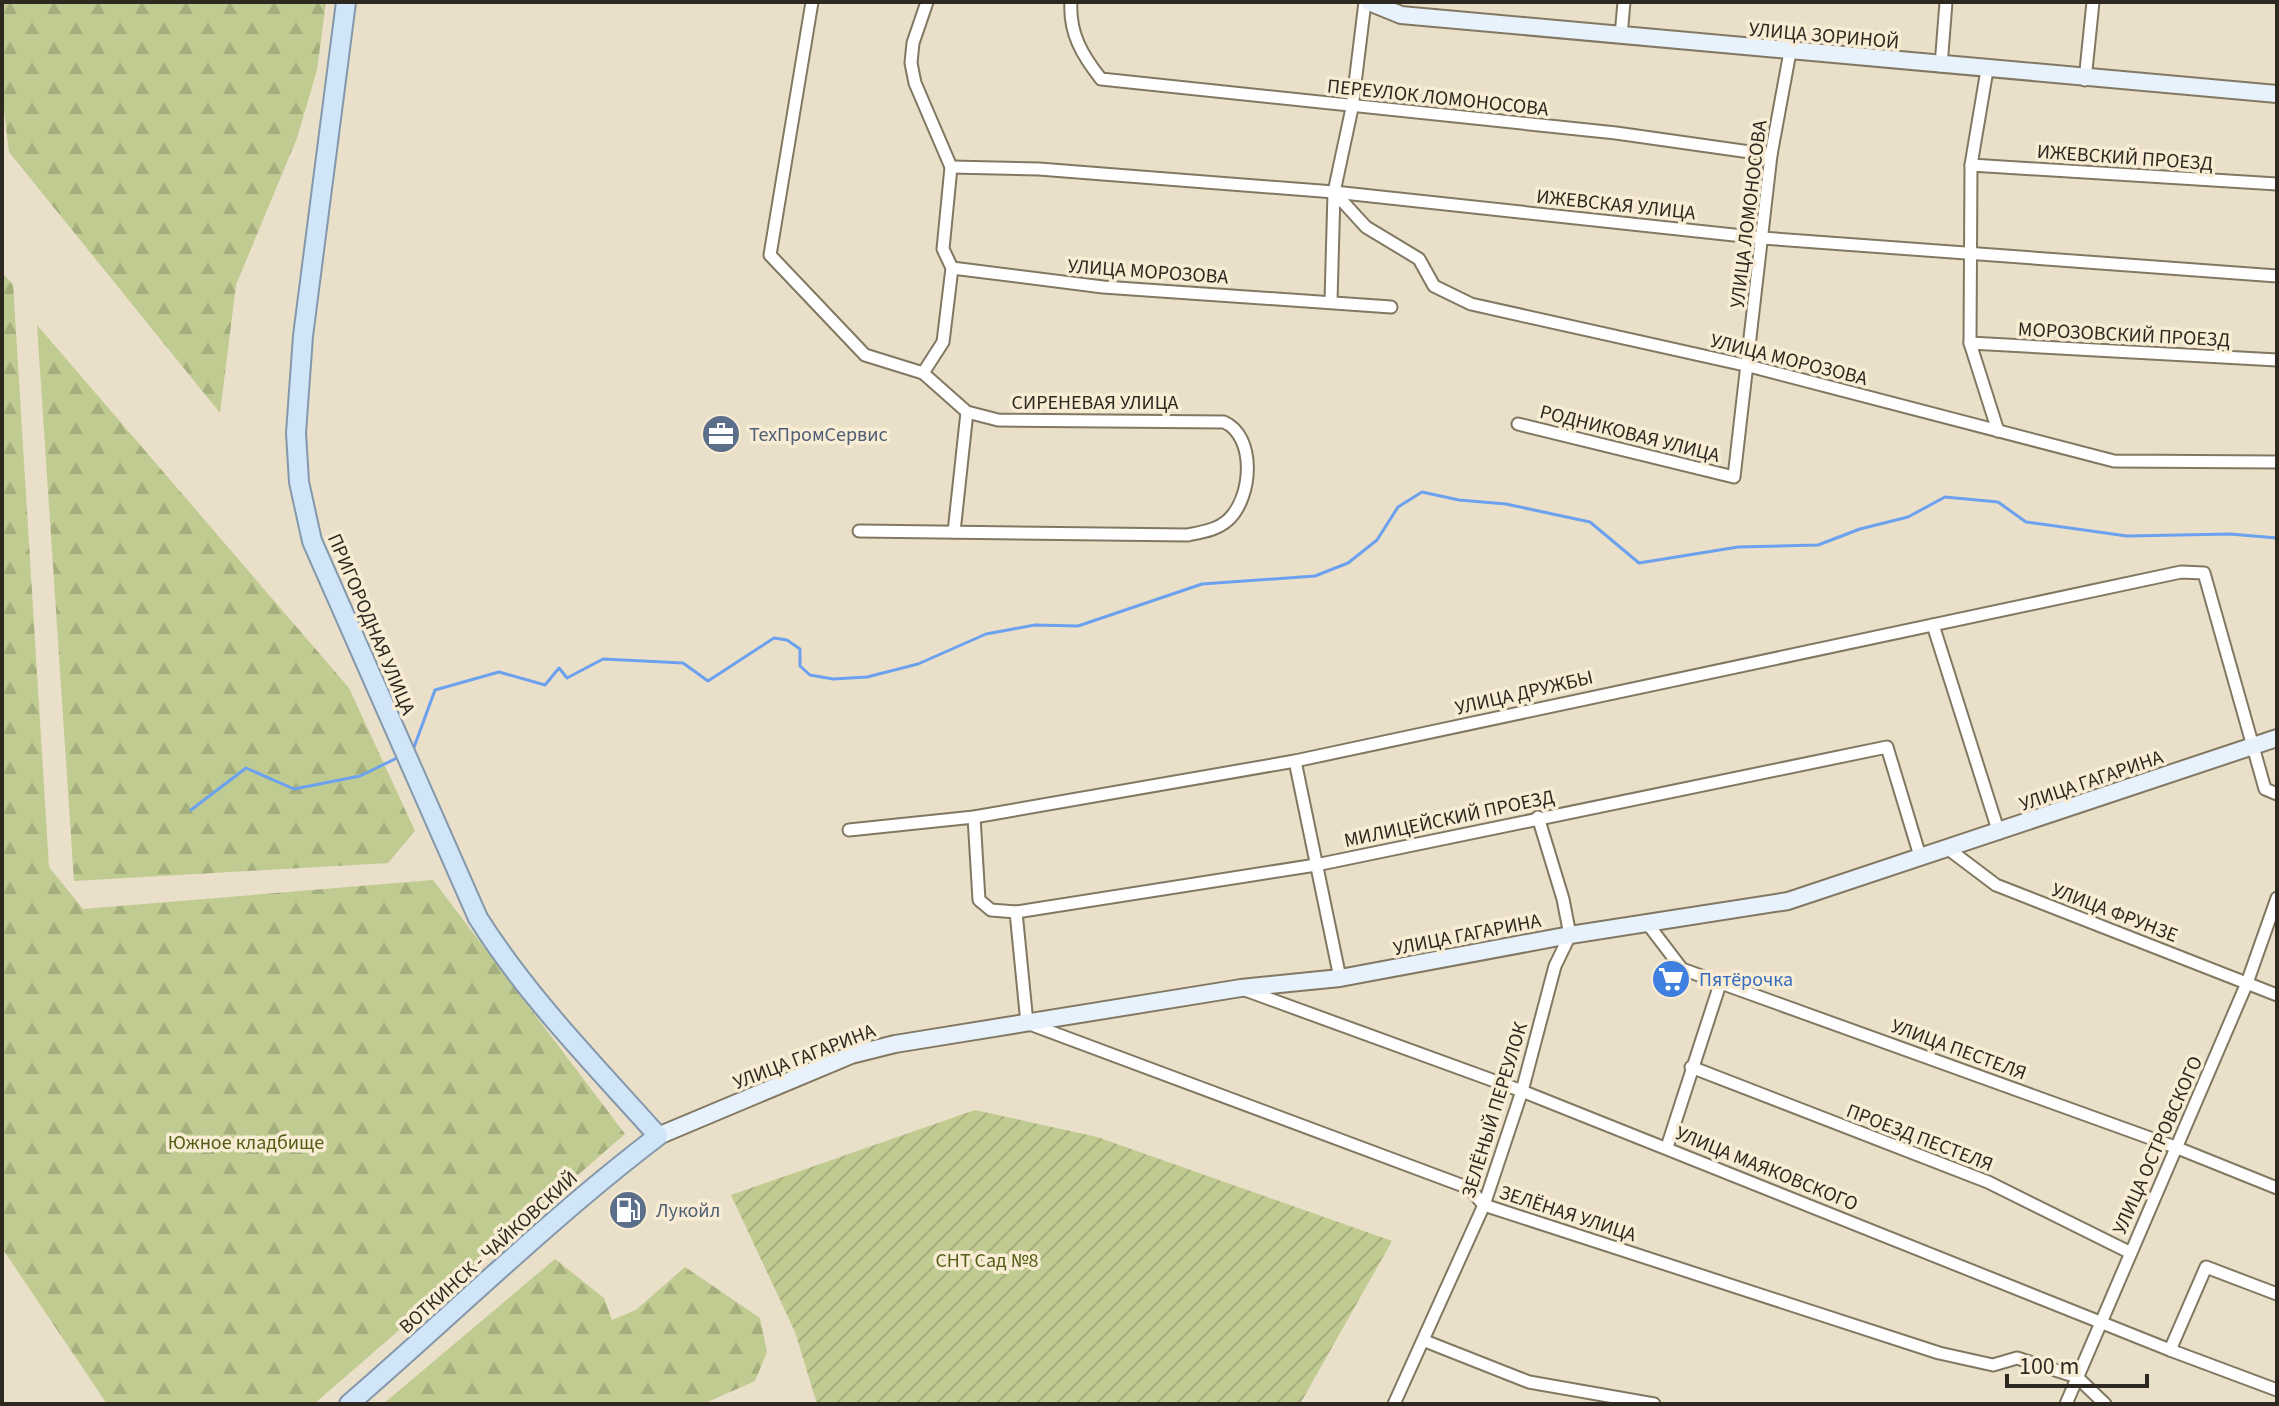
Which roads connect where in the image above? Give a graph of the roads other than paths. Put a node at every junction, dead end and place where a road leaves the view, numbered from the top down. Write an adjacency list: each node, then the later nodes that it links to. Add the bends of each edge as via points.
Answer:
1 (346, 2): 62 (main road, ПРИГОРОДНАЯ УЛИЦА, via 303,336 296,433 299,482 312,541 478,918 551,1019)
2 (812, 2): 30 (street, via 770,255 865,355)
3 (927, 2): 18 (street, via 911,63)
4 (1071, 2): 15 (street, ПЕРЕУЛОК ЛОМОНОСОВА, via 1069,23 1083,56 1101,79)
5 (1367, 2): 9 (main road, УЛИЦА ЗОРИНОЙ, via 1401,15); 15 (street)
6 (1624, 2): 9 (street)
7 (1946, 2): 11 (street)
8 (2093, 2): 13 (street)
9 (1621, 36): 10 (main road, УЛИЦА ЗОРИНОЙ)
10 (1790, 52): 11 (main road, УЛИЦА ЗОРИНОЙ); 16 (street, УЛИЦА ЛОМОНОСОВА)
11 (1941, 66): 12 (main road, УЛИЦА ЗОРИНОЙ)
12 (1987, 70): 13 (main road, УЛИЦА ЗОРИНОЙ); 17 (street)
13 (2085, 80): 14 (main road, УЛИЦА ЗОРИНОЙ)
14 (2277, 94)
15 (1352, 108): 16 (street, ПЕРЕУЛОК ЛОМОНОСОВА, via 1616,133); 20 (street)
16 (1771, 155): 21 (street, УЛИЦА ЛОМОНОСОВА)
17 (1971, 165): 19 (street, ИЖЕВСКИЙ ПРОЕЗД); 22 (street)
18 (951, 167): 20 (street, ИЖЕВСКАЯ УЛИЦА); 23 (street, via 943,249)
19 (2277, 184)
20 (1334, 192): 21 (street, ИЖЕВСКАЯ УЛИЦА); 25 (street); 29 (street, УЛИЦА МОРОЗОВА, via 1366,227 1419,259 1434,286 1471,304)
21 (1762, 238): 22 (street, ИЖЕВСКАЯ УЛИЦА); 29 (street, УЛИЦА ЛОМОНОСОВА)
22 (1970, 252): 24 (street, ИЖЕВСКАЯ УЛИЦА); 27 (street)
23 (952, 268): 25 (street, УЛИЦА МОРОЗОВА, via 1103,287); 30 (street, via 943,342)
24 (2277, 276)
25 (1331, 301): 26 (street, УЛИЦА МОРОЗОВА)
26 (1391, 307)
27 (1970, 343): 28 (street, МОРОЗОВСКИЙ ПРОЕЗД); 33 (street)
28 (2277, 360)
29 (1749, 366): 33 (street, УЛИЦА МОРОЗОВА); 35 (street, УЛИЦА ЛОМОНОСОВА)
30 (923, 373): 31 (street)
31 (967, 412): 37 (street); 37 (street, СИРЕНЕВАЯ УЛИЦА, via 998,420 1224,422 1237,427 1244,439 1246,487 1228,520 1188,535)
32 (1518, 424): 35 (street, РОДНИКОВАЯ УЛИЦА)
33 (1998, 431): 34 (street, УЛИЦА МОРОЗОВА, via 2114,461)
34 (2277, 462)
35 (1734, 477)
36 (859, 531): 37 (street)
37 (954, 532)
38 (1933, 625): 40 (street, УЛИЦА ДРУЖБЫ, via 2181,572 2204,573); 41 (street, УЛИЦА ДРУЖБЫ); 46 (street)
39 (2277, 738): 40 (main road, УЛИЦА ГАГАРИНА)
40 (2254, 745): 42 (street, via 2265,789); 46 (main road, УЛИЦА ГАГАРИНА)
41 (1295, 761): 43 (street, УЛИЦА ДРУЖБЫ); 49 (street)
42 (2277, 794)
43 (974, 817): 45 (street, УЛИЦА ДРУЖБЫ); 51 (street, via 979,900 991,910)
44 (1538, 817): 48 (street, МИЛИЦЕЙСКИЙ ПРОЕЗД, via 1887,747); 49 (street, МИЛИЦЕЙСКИЙ ПРОЕЗД); 53 (street)
45 (849, 830)
46 (1999, 833): 47 (main road, УЛИЦА ГАГАРИНА)
47 (1947, 848): 48 (main road, УЛИЦА ГАГАРИНА); 56 (street, УЛИЦА ФРУНЗЕ, via 1996,885)
48 (1920, 856): 52 (main road, УЛИЦА ГАГАРИНА, via 1788,901)
49 (1316, 865): 51 (street, МИЛИЦЕЙСКИЙ ПРОЕЗД); 54 (street)
50 (2277, 898): 56 (street, УЛИЦА ОСТРОВСКОГО)
51 (1016, 912): 59 (street)
52 (1647, 923): 53 (main road, УЛИЦА ГАГАРИНА); 55 (street, УЛИЦА ПЕСТЕЛЯ, via 1682,969)
53 (1570, 935): 54 (main road, УЛИЦА ГАГАРИНА); 61 (street, ЗЕЛЁНЫЙ ПЕРЕУЛОК, via 1555,966)
54 (1340, 978): 57 (main road, УЛИЦА ГАГАРИНА)
55 (1721, 981): 60 (street); 64 (street, УЛИЦА ПЕСТЕЛЯ)
56 (2247, 983): 58 (street, УЛИЦА ФРУНЗЕ); 64 (street, УЛИЦА ОСТРОВСКОГО)
57 (1241, 988): 59 (main road, УЛИЦА ГАГАРИНА); 61 (street, УЛИЦА МАЯКОВСКОГО)
58 (2277, 995)
59 (1027, 1023): 62 (main road, УЛИЦА ГАГАРИНА, via 851,1055); 66 (street, ЗЕЛЁНАЯ УЛИЦА, via 1469,1188)
60 (1691, 1067): 63 (street); 67 (street, ПРОЕЗД ПЕСТЕЛЯ, via 1988,1182)
61 (1522, 1091): 63 (street, УЛИЦА МАЯКОВСКОГО); 66 (street, ЗЕЛЁНЫЙ ПЕРЕУЛОК)
62 (658, 1136): 74 (main road, ВОТКИНСК - ЧАЙКОВСКИЙ, via 549,1225)
63 (1667, 1147): 69 (street, УЛИЦА МАЯКОВСКОГО)
64 (2175, 1147): 65 (street, УЛИЦА ПЕСТЕЛЯ); 67 (street, УЛИЦА ОСТРОВСКОГО)
65 (2277, 1188)
66 (1484, 1205): 70 (street, ЗЕЛЁНЫЙ ПЕРЕУЛОК); 72 (street, ЗЕЛЁНАЯ УЛИЦА, via 1939,1353 1993,1365 2017,1358)
67 (2129, 1252): 69 (street, УЛИЦА ОСТРОВСКОГО)
68 (2277, 1294): 71 (street, via 2206,1267)
69 (2102, 1321): 71 (street, УЛИЦА МАЯКОВСКОГО); 72 (street, УЛИЦА ОСТРОВСКОГО)
70 (1425, 1341): 75 (street, ЗЕЛЁНЫЙ ПЕРЕУЛОК); 76 (street, via 1529,1382)
71 (2170, 1350): 73 (street, УЛИЦА МАЯКОВСКОГО)
72 (2077, 1377): 77 (street, УЛИЦА ОСТРОВСКОГО); 78 (street, ЗЕЛЁНАЯ УЛИЦА)
73 (2277, 1390)
74 (349, 1404)
75 (1394, 1404)
76 (1654, 1404)
77 (2066, 1404)
78 (2105, 1404)

